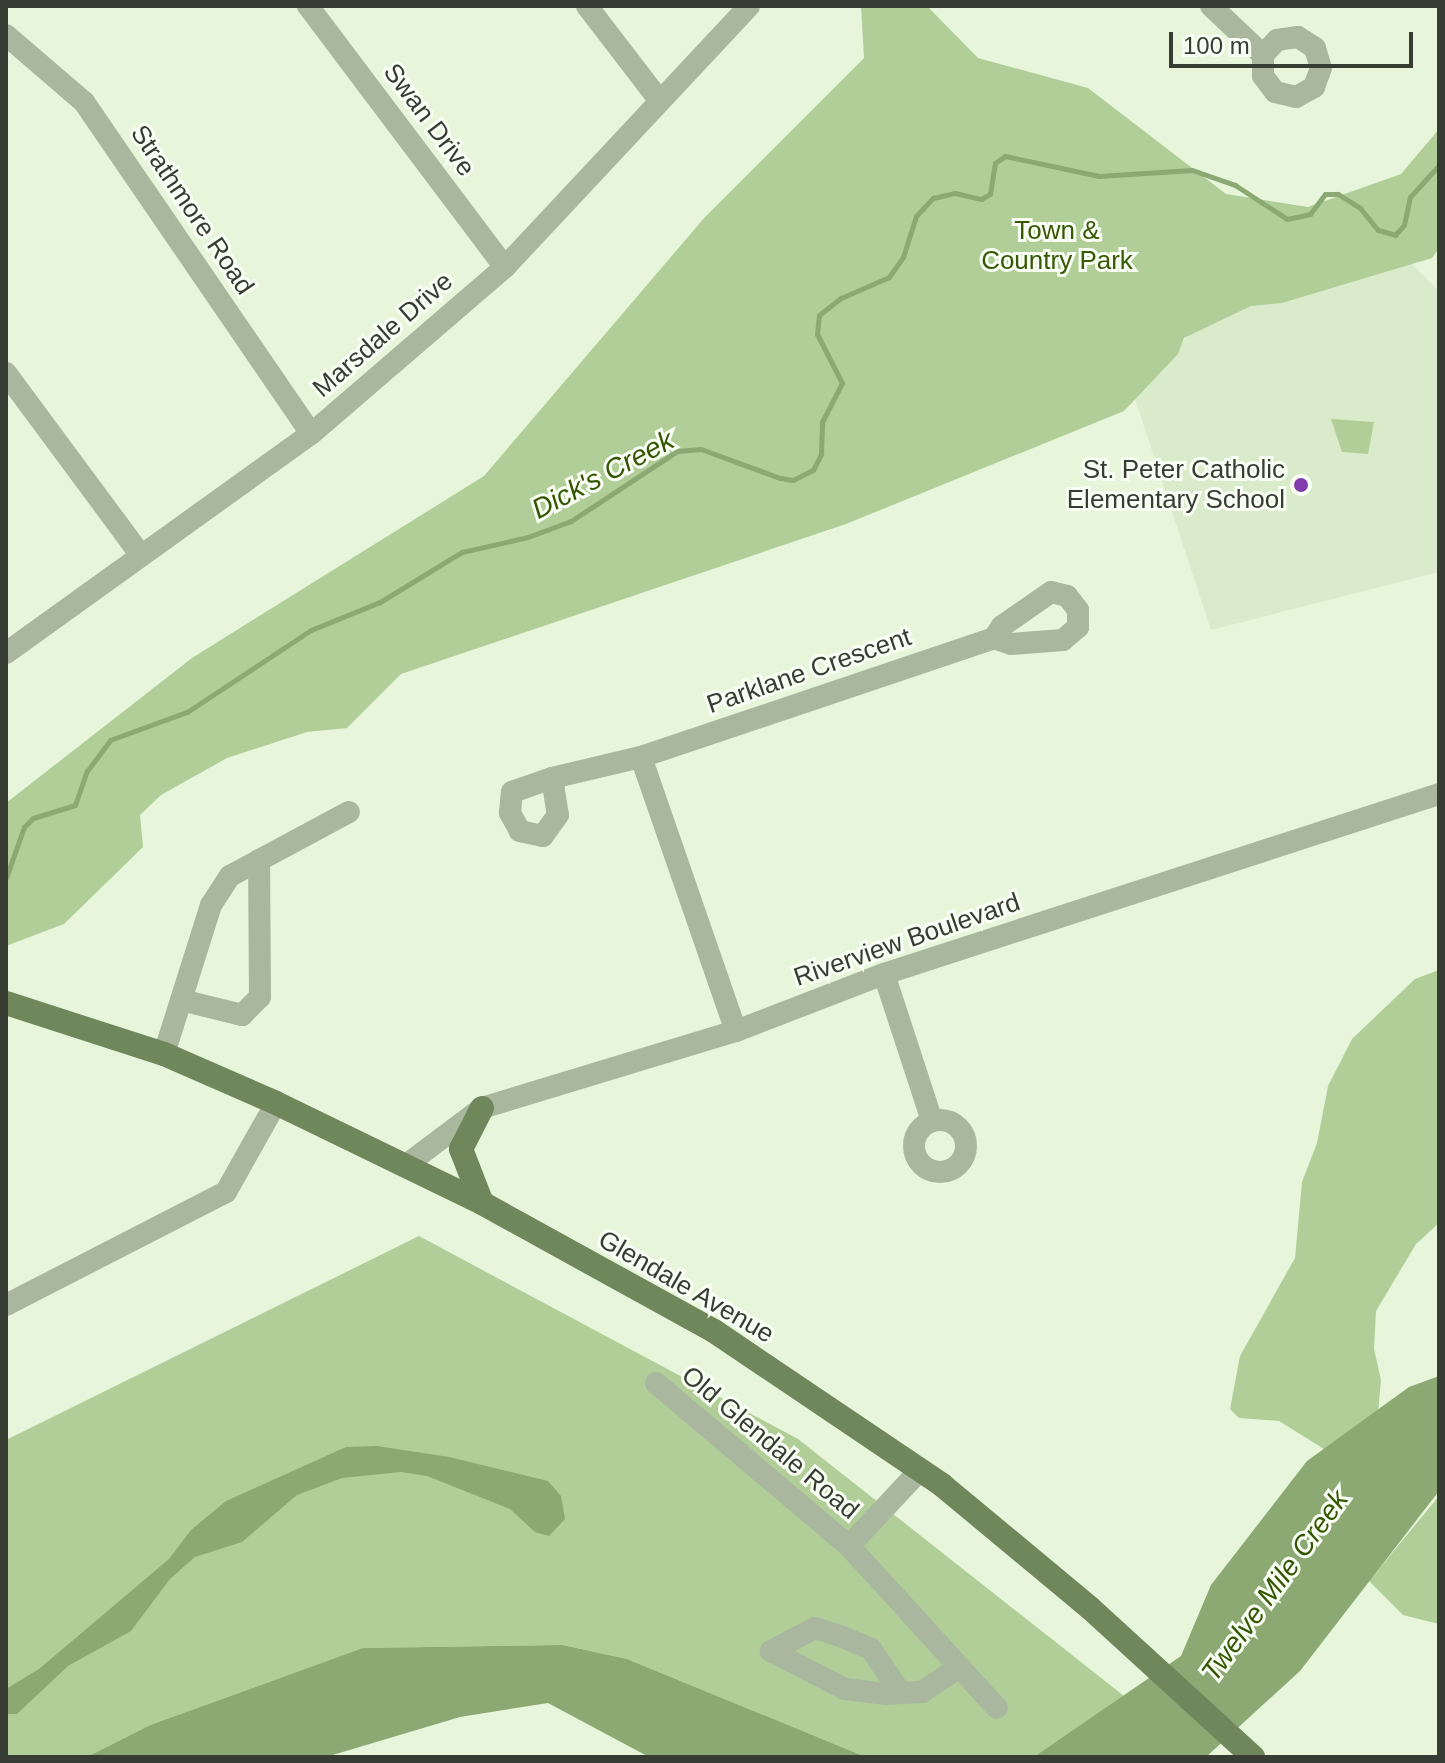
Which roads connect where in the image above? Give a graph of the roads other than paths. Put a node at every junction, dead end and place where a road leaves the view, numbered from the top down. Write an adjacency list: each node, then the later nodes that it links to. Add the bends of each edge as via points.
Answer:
1 (308, 6): 8 (street, Swan Drive)
2 (587, 6): 7 (street)
3 (749, 6): 7 (street, Marsdale Drive)
4 (1211, 6): 6 (street)
5 (6, 35): 10 (street, Strathmore Road, via 84,102)
6 (1263, 55)
7 (659, 100): 8 (street, Marsdale Drive)
8 (505, 267): 10 (street, Marsdale Drive)
9 (6, 373): 11 (street)
10 (311, 434): 11 (street, Marsdale Drive)
11 (140, 554): 13 (street, Marsdale Drive)
12 (994, 638): 14 (street, Parklane Crescent)
13 (6, 653)
14 (641, 757): 15 (street, Parklane Crescent); 22 (street)
15 (552, 778)
16 (1439, 794): 19 (street, Riverview Boulevard)
17 (349, 812): 18 (street)
18 (259, 860): 20 (street, via 230,876 211,905); 20 (street, via 260,997 242,1015)
19 (884, 974): 22 (street, Riverview Boulevard); 26 (street)
20 (181, 1000): 23 (street)
21 (6, 1003): 23 (main road, Glendale Avenue)
22 (736, 1031): 25 (street, Riverview Boulevard)
23 (164, 1054): 24 (main road, Glendale Avenue)
24 (276, 1103): 27 (main road, Glendale Avenue); 29 (street, via 226,1192)
25 (482, 1108): 27 (street, Riverview Boulevard); 28 (main road, via 461,1149)
26 (932, 1121)
27 (406, 1165): 28 (main road, Glendale Avenue)
28 (482, 1203): 31 (main road, Glendale Avenue, via 714,1331)
29 (6, 1305)
30 (656, 1383): 32 (street, Old Glendale Road)
31 (921, 1469): 32 (street, Old Glendale Road); 36 (main road, Glendale Avenue, via 1091,1609)
32 (849, 1546): 33 (street, Old Glendale Road)
33 (958, 1668): 34 (street, via 922,1692); 35 (street, Old Glendale Road)
34 (900, 1692): 34 (street, via 871,1649 815,1628 771,1651 845,1689)
35 (997, 1708)
36 (1253, 1757)

